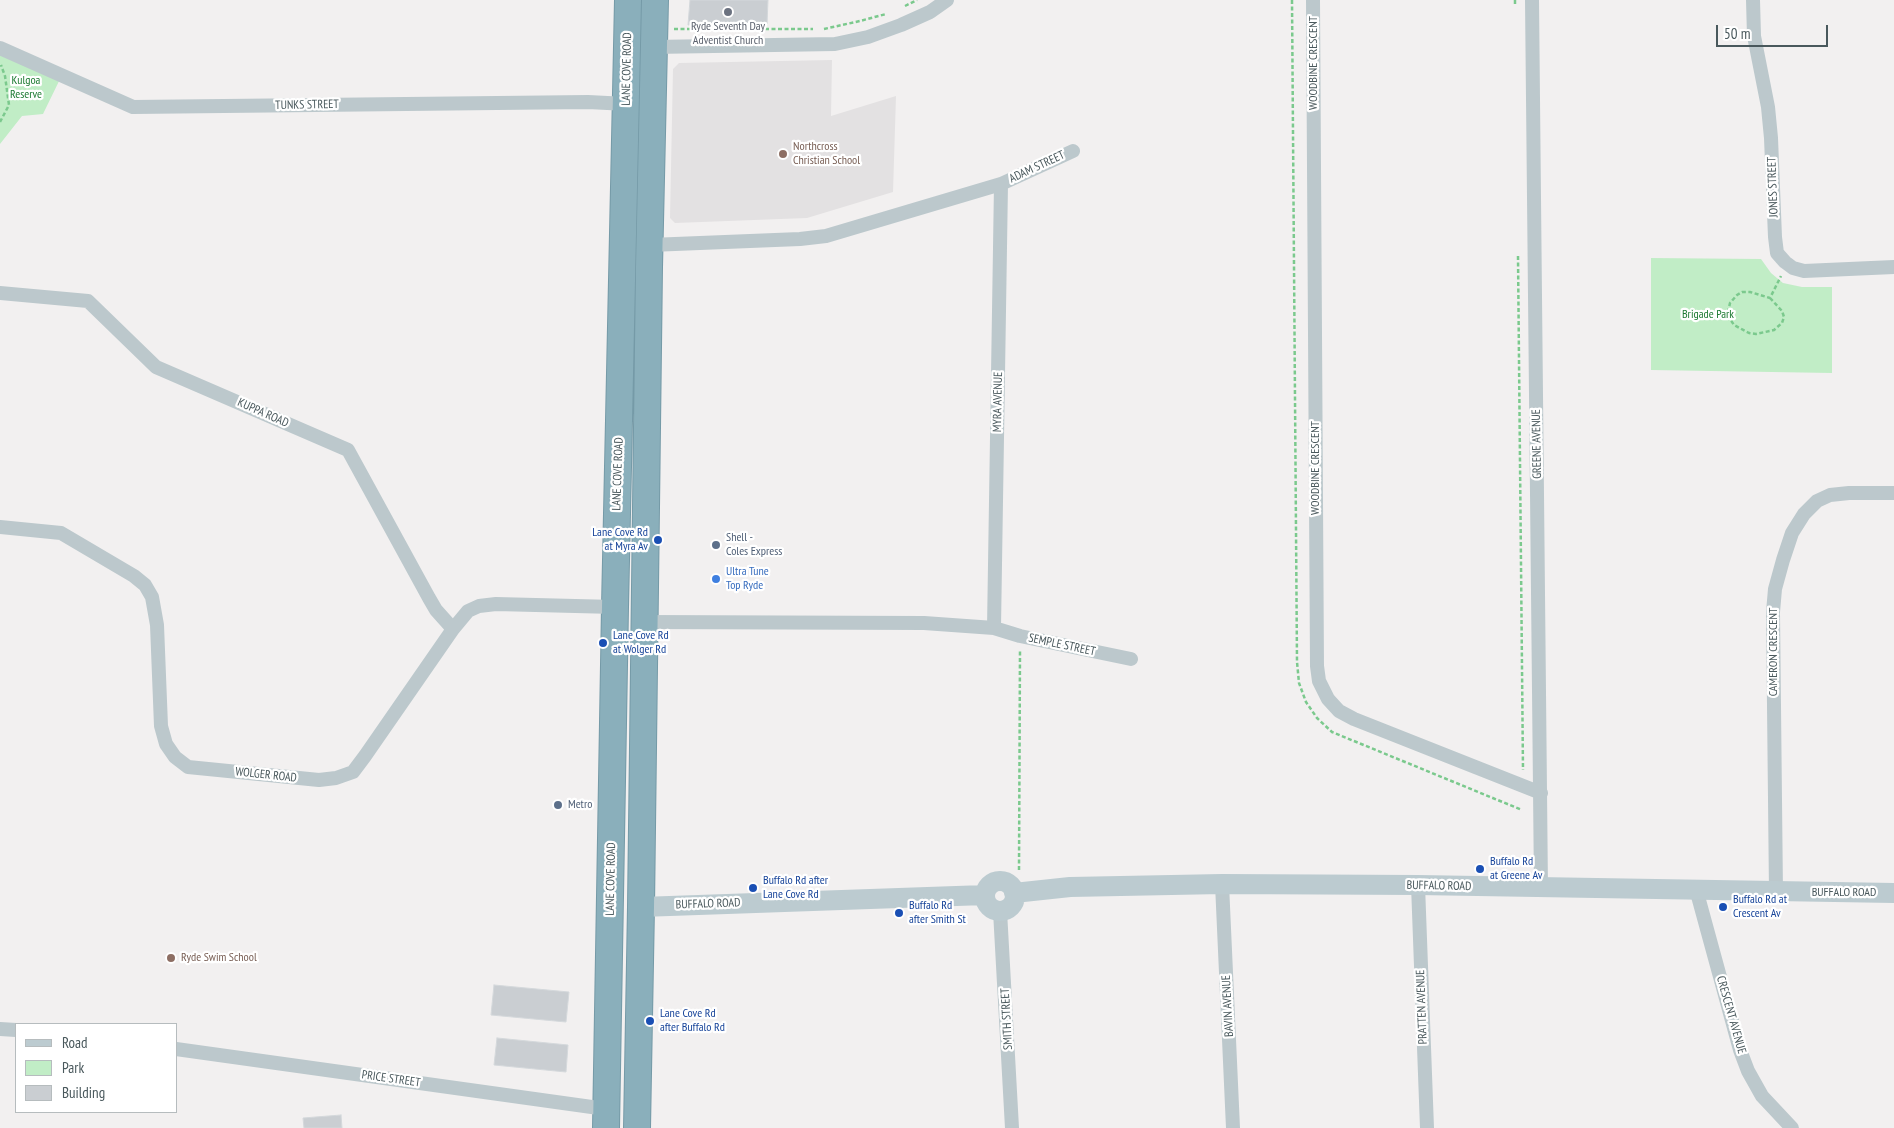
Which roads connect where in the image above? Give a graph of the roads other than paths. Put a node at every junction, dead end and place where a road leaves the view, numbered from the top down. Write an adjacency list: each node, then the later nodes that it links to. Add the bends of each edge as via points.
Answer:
1 (628, 0): 9 (highway, LANE COVE ROAD)
2 (655, 0): 7 (highway, LANE COVE ROAD)
3 (947, 0): 7 (street, via 901,25 835,44)
4 (1313, 0): 22 (street, WOODBINE CRESCENT, via 1319,681 1339,711 1354,719)
5 (1532, 0): 22 (street, GREENE AVENUE)
6 (1754, 0): 13 (street, JONES STREET, via 1754,36 1771,138 1777,253 1787,264 1804,271)
7 (653, 47): 12 (highway, LANE COVE ROAD)
8 (0, 48): 9 (street, TUNKS STREET, via 134,107)
9 (626, 104): 17 (highway, LANE COVE ROAD)
10 (1073, 150): 11 (street, ADAM STREET)
11 (1001, 184): 12 (street, via 826,236); 19 (street, MYRA AVENUE)
12 (650, 245): 18 (highway, LANE COVE ROAD)
13 (1894, 268)
14 (0, 293): 20 (street, KUPPA ROAD, via 88,301 156,366 348,450 436,610)
15 (1894, 493): 27 (street, CAMERON CRESCENT, via 1849,493 1830,495 1817,501 1804,514 1792,534 1783,560 1773,612)
16 (0, 527): 20 (street, WOLGER ROAD, via 61,532 145,585 152,597 157,625 161,726 166,744 188,767 319,780 353,772)
17 (615, 607): 20 (street, WOLGER ROAD, via 479,606 468,612); 32 (highway, LANE COVE ROAD)
18 (644, 622): 19 (street, via 924,623); 31 (highway, LANE COVE ROAD)
19 (994, 628): 21 (street, SEMPLE STREET)
20 (453, 629)
21 (1130, 659)
22 (1541, 793): 25 (street, GREENE AVENUE)
23 (1222, 884): 24 (street, BUFFALO ROAD); 29 (street, BUFFALO ROAD, via 1070,887); 40 (street, BAVIN AVENUE)
24 (1418, 886): 25 (street, BUFFALO ROAD); 41 (street, PRATTEN AVENUE)
25 (1541, 888): 26 (street, BUFFALO ROAD)
26 (1696, 889): 27 (street, BUFFALO ROAD); 42 (street, CRESCENT AVENUE, via 1748,1071 1762,1096)
27 (1776, 893): 28 (street, BUFFALO ROAD)
28 (1894, 893)
29 (1014, 894): 30 (street, via 1010,886 1001,882 992,883); 33 (street, via 1009,908)
30 (985, 895): 31 (street, BUFFALO ROAD); 33 (street, via 987,904)
31 (641, 907): 32 (highway, BUFFALO ROAD); 38 (highway, LANE COVE ROAD)
32 (611, 908): 37 (highway, LANE COVE ROAD)
33 (1000, 911): 39 (street, SMITH STREET)
34 (0, 1029): 35 (street)
35 (15, 1030)
36 (178, 1050): 37 (street, PRICE STREET)
37 (606, 1119)
38 (637, 1128)
39 (1012, 1128)
40 (1234, 1128)
41 (1427, 1128)
42 (1792, 1128)

